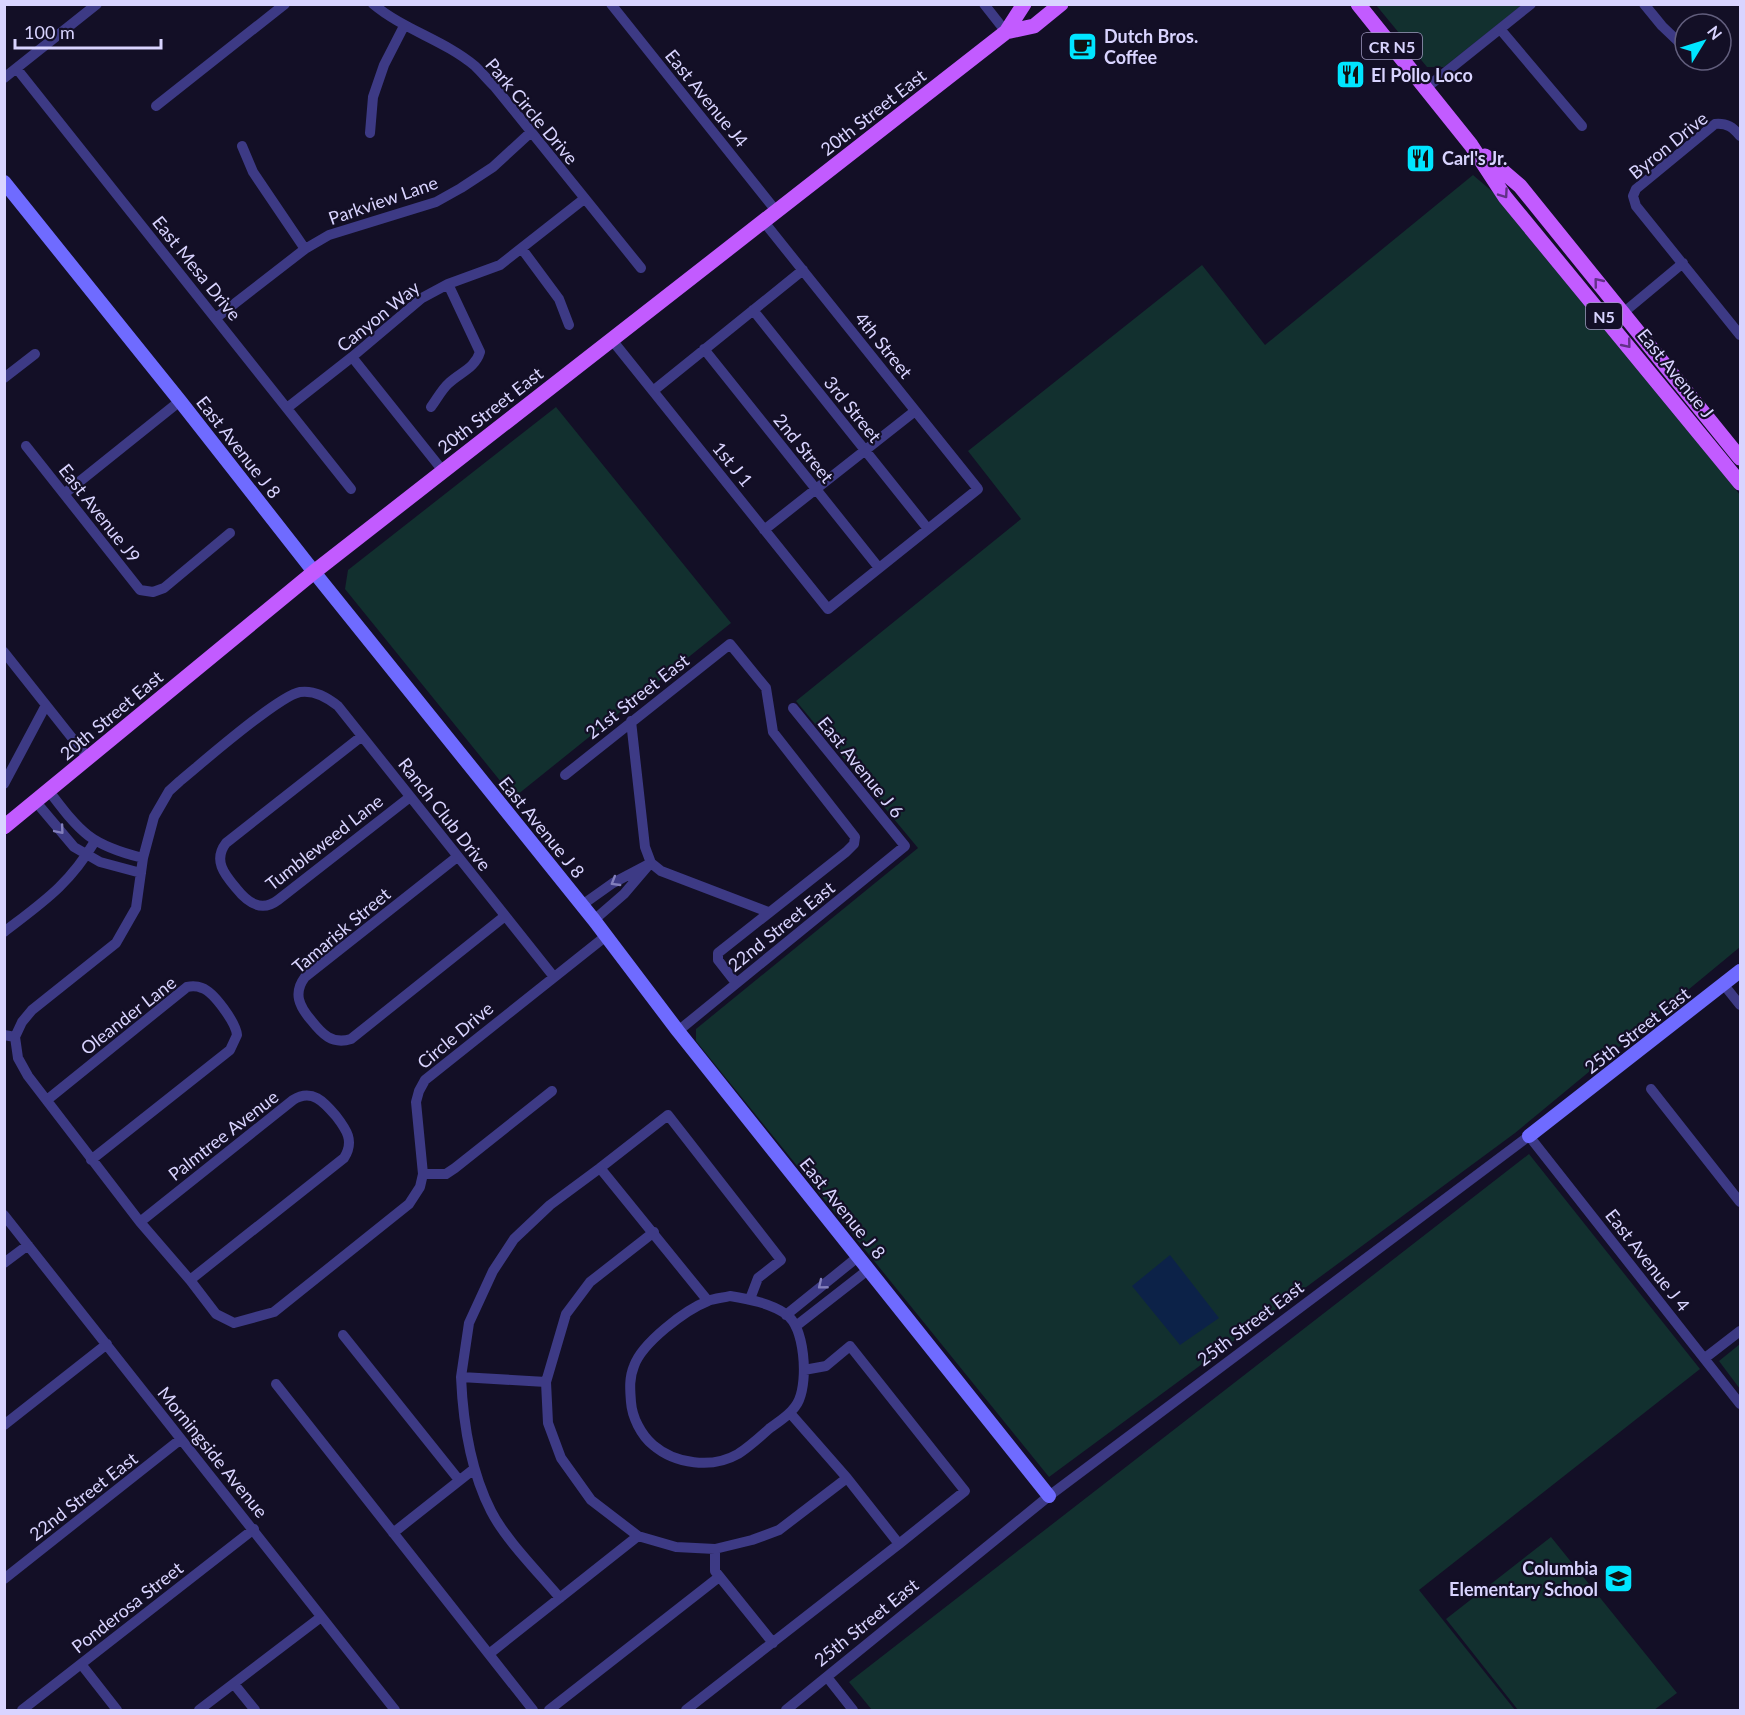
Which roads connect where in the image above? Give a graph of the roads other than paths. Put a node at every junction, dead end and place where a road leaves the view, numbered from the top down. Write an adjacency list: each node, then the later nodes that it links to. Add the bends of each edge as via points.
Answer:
1 (97, 4): 15 (street)
2 (285, 4): 18 (street)
3 (373, 4): 11 (street, Park Circle Drive)
4 (610, 4): 27 (street, East Avenue J4)
5 (984, 4): 13 (street)
6 (1024, 4): 13 (main road, 20th Street East)
7 (1358, 4): 17 (main road, East Avenue J / CR N5)
8 (1532, 4): 12 (street)
9 (1644, 4): 14 (street)
10 (1055, 7): 13 (main road, 20th Street East, via 1034,26)
11 (405, 26): 20 (street, via 384,65 373,97); 21 (street, Park Circle Drive, via 474,66)
12 (1500, 29): 17 (street); 19 (street)
13 (1006, 32): 27 (main road, 20th Street East)
14 (1673, 36)
15 (17, 69): 16 (street); 37 (street, East Mesa Drive)
16 (4, 78)
17 (1426, 88): 23 (main road, East Avenue J / CR N5)
18 (156, 106)
19 (1582, 126)
20 (370, 133)
21 (530, 134): 26 (street, Park Circle Drive); 29 (street, Parkview Lane, via 493,167 436,202 329,235)
22 (1740, 136): 31 (street, Byron Drive, via 1726,123 1715,123 1636,189 1636,206)
23 (1471, 145): 36 (main road, East Avenue J / CR N5, one-way to 23, via 1520,186); 54 (main road, East Avenue J / N5, one-way to 54, via 1505,197)
24 (242, 146): 29 (street, via 253,172)
25 (4, 182): 46 (street, East Avenue J 8)
26 (584, 199): 30 (street, Canyon Way); 32 (street, Park Circle Drive)
27 (777, 212): 28 (main road, 20th Street East)
28 (764, 222): 33 (street, 4th Street); 40 (main road, 20th Street East)
29 (305, 249): 37 (street, Parkview Lane)
30 (522, 249): 34 (street, Canyon Way, via 500,265); 38 (street, via 560,299)
31 (1683, 263): 36 (street); 39 (street)
32 (640, 268)
33 (803, 270): 35 (street); 49 (street, 4th Street)
34 (448, 284): 43 (street, Canyon Way, via 423,298); 47 (street, via 480,352 471,367 448,384)
35 (753, 310): 41 (street); 51 (street, 3rd Street)
36 (1623, 313): 52 (main road, East Avenue J / CR N5)
37 (216, 318): 48 (street, East Mesa Drive)
38 (569, 325)
39 (1740, 335)
40 (612, 340): 45 (street, 1st J 1); 53 (main road, 20th Street East)
41 (704, 349): 45 (street); 56 (street, 2nd Street)
42 (35, 354): 44 (street)
43 (352, 357): 48 (street, Canyon Way); 53 (street)
44 (4, 378)
45 (653, 391): 59 (street, 1st J 1)
46 (180, 401): 57 (street); 62 (street, East Avenue J 8)
47 (431, 406)
48 (287, 408): 55 (street, East Mesa Drive)
49 (915, 411): 51 (street); 58 (street, 4th Street, via 978,489)
50 (26, 446): 57 (street, East Avenue J9)
51 (865, 451): 56 (street); 58 (street, 3rd Street)
52 (1740, 458)
53 (443, 471): 62 (main road, 20th Street East)
54 (1740, 483)
55 (351, 489)
56 (816, 489): 59 (street); 61 (street, 2nd Street)
57 (64, 494): 60 (street, East Avenue J9, via 140,590 153,592 164,588)
58 (928, 529): 61 (street)
59 (764, 530): 61 (street, 1st J 1, via 828,609)
60 (231, 533)
61 (879, 568)
62 (314, 572): 68 (main road, 20th Street East); 82 (street, East Avenue J 8)
63 (4, 652): 64 (street)
64 (46, 705): 68 (street); 70 (street)
65 (793, 708): 76 (street, East Avenue J 6)
66 (631, 721): 69 (street, 21st Street East); 80 (street, via 645,847); 83 (street, 21st Street East, via 730,644 766,688 773,732 855,837 846,852)
67 (362, 736): 72 (street, Ranch Club Drive); 72 (street, Tumbleweed Lane, via 226,843 219,860 224,874 248,902 263,906 274,903); 79 (street, Ranch Club Drive, via 329,698 298,693 278,703 170,791 154,817)
68 (88, 758): 71 (main road, 20th Street East)
69 (565, 775)
70 (4, 784)
71 (49, 791): 73 (main road, 20th Street East); 75 (street)
72 (410, 797): 78 (street, Ranch Club Drive)
73 (36, 802): 74 (main road, 20th Street East); 77 (street, one-way to 77, via 74,847)
74 (4, 827)
75 (95, 842): 77 (street); 79 (street)
76 (904, 846): 90 (street, 22nd Street East)
77 (87, 855): 81 (street); 86 (street, via 60,889)
78 (457, 856): 84 (street, Ranch Club Drive); 84 (street, Tamarisk Street, via 305,977 298,997 314,1024 329,1039 351,1039)
79 (143, 858): 81 (street)
80 (651, 862): 82 (street, one-way to 82); 83 (street, via 661,871); 85 (street, via 624,894)
81 (141, 873): 94 (street, via 136,908 116,943 32,1010)
82 (582, 905): 85 (street, East Avenue J 8)
83 (768, 912): 90 (street, via 718,953 718,960)
84 (505, 916): 89 (street, Ranch Club Drive)
85 (594, 920): 87 (street, East Avenue J 8)
86 (4, 933)
87 (606, 936): 89 (street, Circle Drive); 93 (street, East Avenue J 8)
88 (1740, 971): 91 (street, 25th Street East)
89 (554, 977): 101 (street, Circle Drive, via 434,1071 422,1086 416,1102)
90 (736, 983): 93 (street, 22nd Street East)
91 (1724, 985): 92 (street); 98 (street, 25th Street East)
92 (1740, 1005)
93 (678, 1031): 107 (street, East Avenue J 8)
94 (10, 1036): 97 (street, via 28,1076)
95 (1651, 1089): 102 (street)
96 (552, 1091): 101 (street, via 455,1168 446,1173)
97 (47, 1100): 99 (street); 99 (street, Oleander Lane, via 187,987 208,991 232,1021 237,1035 230,1050)
98 (1529, 1136): 118 (street, East Avenue J 4); 130 (street, 25th Street East)
99 (91, 1160): 104 (street)
100 (600, 1168): 105 (street); 111 (street, via 668,1115 781,1260 758,1278); 120 (street, via 550,1205 514,1239 493,1271 469,1323)
101 (423, 1174): 110 (street, via 417,1193 404,1208 274,1312 234,1323 216,1314)
102 (1740, 1202)
103 (4, 1215): 106 (street, Morningside Avenue)
104 (140, 1222): 110 (street); 110 (street, Palmtree Avenue, via 293,1100 310,1095 324,1102 348,1132 349,1148 344,1158)
105 (654, 1232): 112 (street); 121 (street, via 590,1282 566,1314)
106 (28, 1245): 108 (street); 117 (street, Morningside Avenue)
107 (859, 1256): 109 (street, East Avenue J 8); 113 (street, one-way to 113)
108 (4, 1263)
109 (869, 1269): 114 (street); 130 (street, East Avenue J 8)
110 (190, 1280)
111 (750, 1299): 112 (street, via 730,1296); 113 (street)
112 (708, 1301): 124 (street, via 687,1312 646,1346 634,1364 629,1383 631,1408 638,1426 652,1445 678,1460 712,1463 737,1455)
113 (786, 1315): 114 (street)
114 (796, 1326): 119 (street)
115 (1740, 1331): 118 (street)
116 (343, 1335): 129 (street)
117 (106, 1344): 125 (street); 126 (street, Morningside Avenue)
118 (1705, 1358): 123 (street, East Avenue J 4)
119 (804, 1370): 124 (street, via 800,1400); 134 (street, via 826,1366 850,1346 965,1491)
120 (461, 1377): 121 (street); 127 (street, via 463,1414)
121 (546, 1382): 133 (street, via 548,1423 561,1458 591,1500)
122 (276, 1384): 132 (street)
123 (1740, 1404)
124 (790, 1413): 128 (street)
125 (4, 1425)
126 (181, 1439): 131 (street, Morningside Avenue); 137 (street, 22nd Street East)
127 (474, 1469): 129 (street); 138 (street, via 491,1512)
128 (847, 1478): 134 (street); 135 (street, via 779,1530)
129 (459, 1480): 132 (street)
130 (1049, 1496): 143 (street, 25th Street East)
131 (254, 1529): 139 (street, Morningside Avenue); 142 (street, Ponderosa Street)
132 (393, 1533): 141 (street)
133 (638, 1536): 135 (street, via 676,1547); 138 (street)
134 (899, 1544): 140 (street)
135 (715, 1549): 136 (street, via 715,1571)
136 (719, 1577): 140 (street); 151 (street)
137 (4, 1579)
138 (560, 1598): 141 (street)
139 (321, 1617): 144 (street); 149 (street, Morningside Avenue)
140 (772, 1643): 152 (street)
141 (489, 1654): 150 (street)
142 (81, 1664): 145 (street, Ponderosa Street); 146 (street)
143 (827, 1677): 153 (street, 25th Street East); 154 (street)
144 (234, 1684): 147 (street); 148 (street)
145 (22, 1710)
146 (117, 1710)
147 (199, 1710)
148 (255, 1710)
149 (395, 1710)
150 (533, 1710)
151 (549, 1710)
152 (686, 1710)
153 (786, 1710)
154 (853, 1710)

